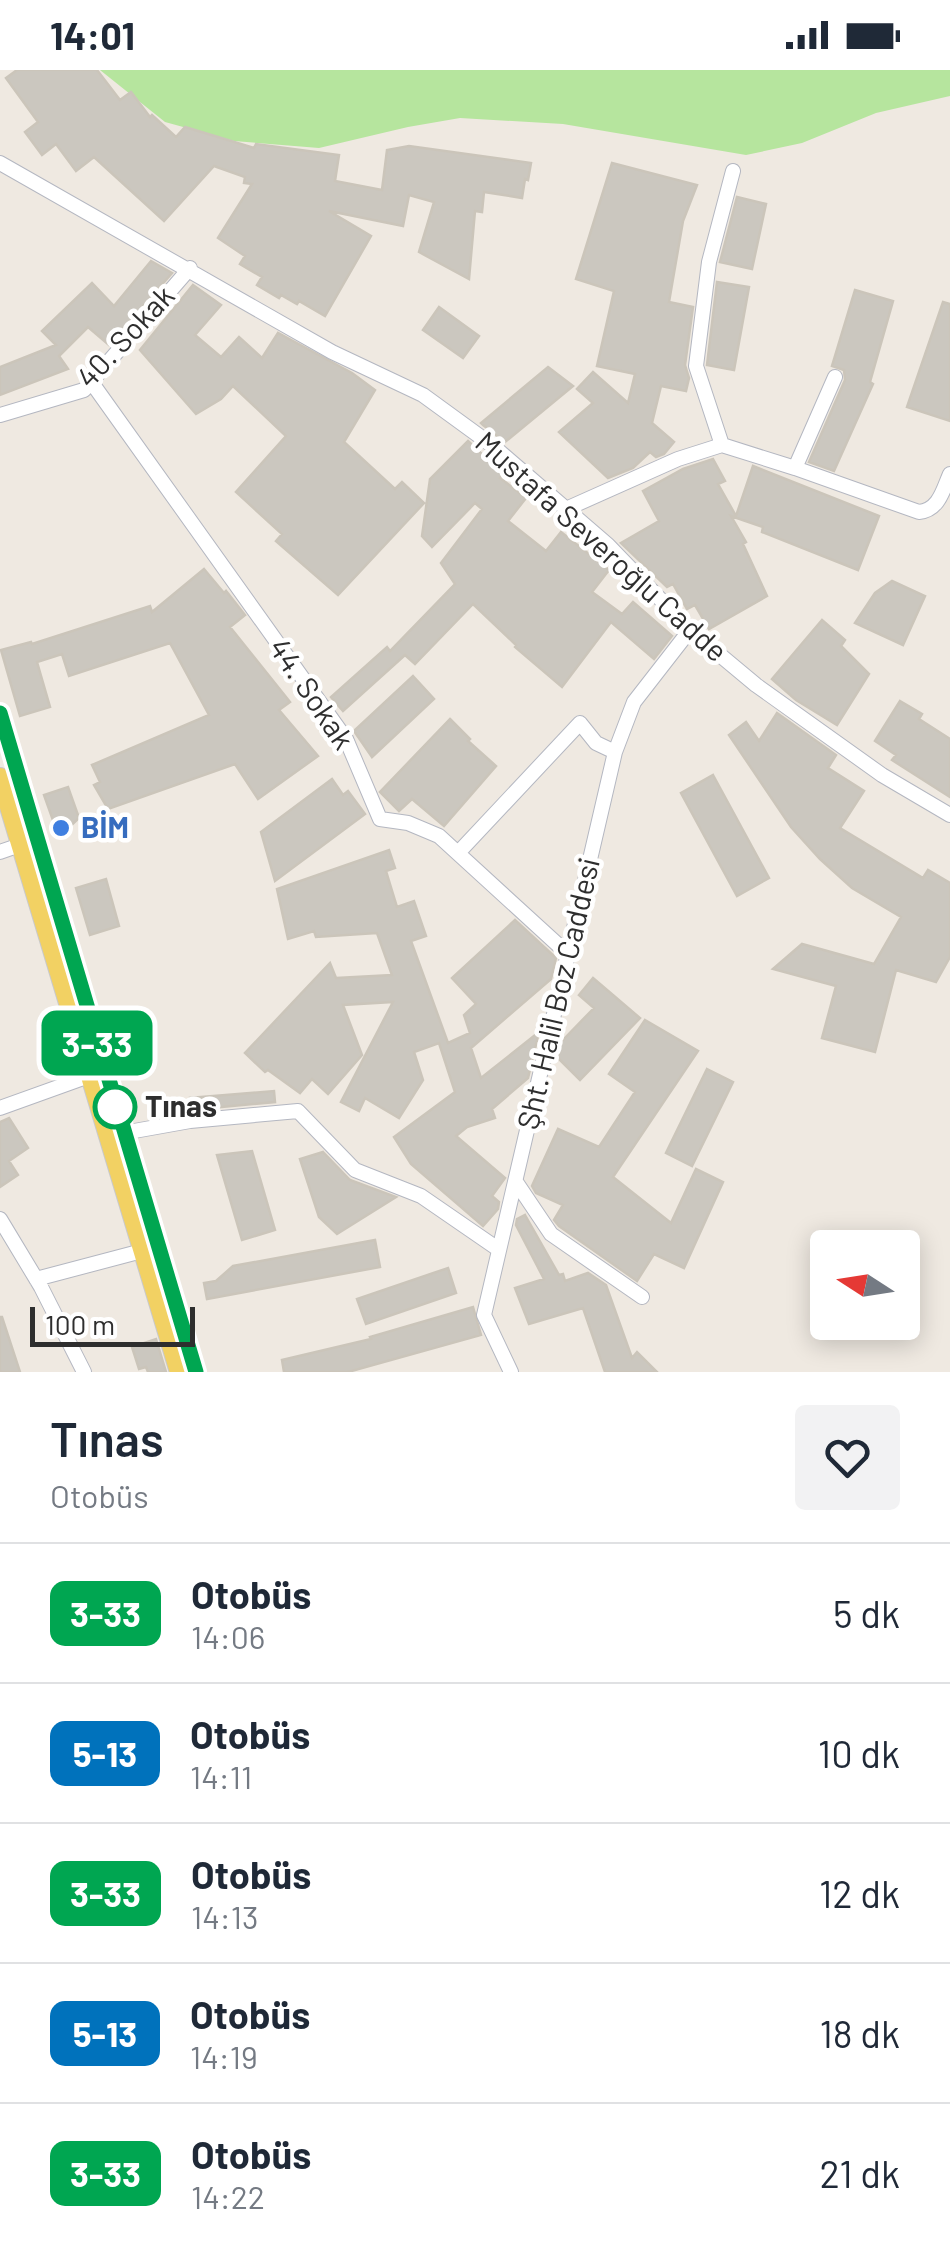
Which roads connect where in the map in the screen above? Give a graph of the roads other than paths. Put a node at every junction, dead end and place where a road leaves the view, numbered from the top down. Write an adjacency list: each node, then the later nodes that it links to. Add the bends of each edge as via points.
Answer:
1 (0, 163): 3 (street, Mustafa Severoğlu Cadde)
2 (733, 171): 7 (street, via 709,262 696,366)
3 (190, 268): 5 (street, 40. Sokak); 10 (street, Mustafa Severoğlu Cadde, via 332,352 423,396)
4 (835, 377): 8 (street)
5 (92, 383): 6 (street, 40. Sokak); 18 (street, 44. Sokak, via 346,739 380,820 439,836)
6 (0, 416)
7 (722, 445): 8 (street); 10 (street)
8 (796, 468): 9 (street, via 919,512 938,502)
9 (950, 474)
10 (566, 509): 11 (street, Mustafa Severoğlu Cadde)
11 (690, 630): 13 (street, Şht. Halil Boz Caddesi, via 634,702); 15 (street, Mustafa Severoğlu Cadde, via 815,727)
12 (0, 714): 22 (main road)
13 (614, 752): 18 (street, via 580,723); 19 (street, Şht. Halil Boz Caddesi)
14 (0, 777): 16 (main road)
15 (950, 814)
16 (20, 845): 17 (street); 20 (main road)
17 (0, 852)
18 (458, 853): 19 (street, 44. Sokak)
19 (568, 954): 23 (street, Şht. Halil Boz Caddesi)
20 (88, 1076): 21 (street); 26 (main road)
21 (0, 1108)
22 (123, 1133): 25 (street, via 298,1110 355,1170 421,1196); 31 (main road)
23 (516, 1182): 25 (street, Şht. Halil Boz Caddesi); 28 (street, via 552,1234)
24 (0, 1219): 27 (street)
25 (498, 1249): 32 (street, Şht. Halil Boz Caddesi, via 484,1315)
26 (142, 1251): 27 (street); 30 (main road)
27 (36, 1279): 29 (street)
28 (642, 1297)
29 (84, 1372)
30 (180, 1372)
31 (196, 1372)
32 (511, 1372)

